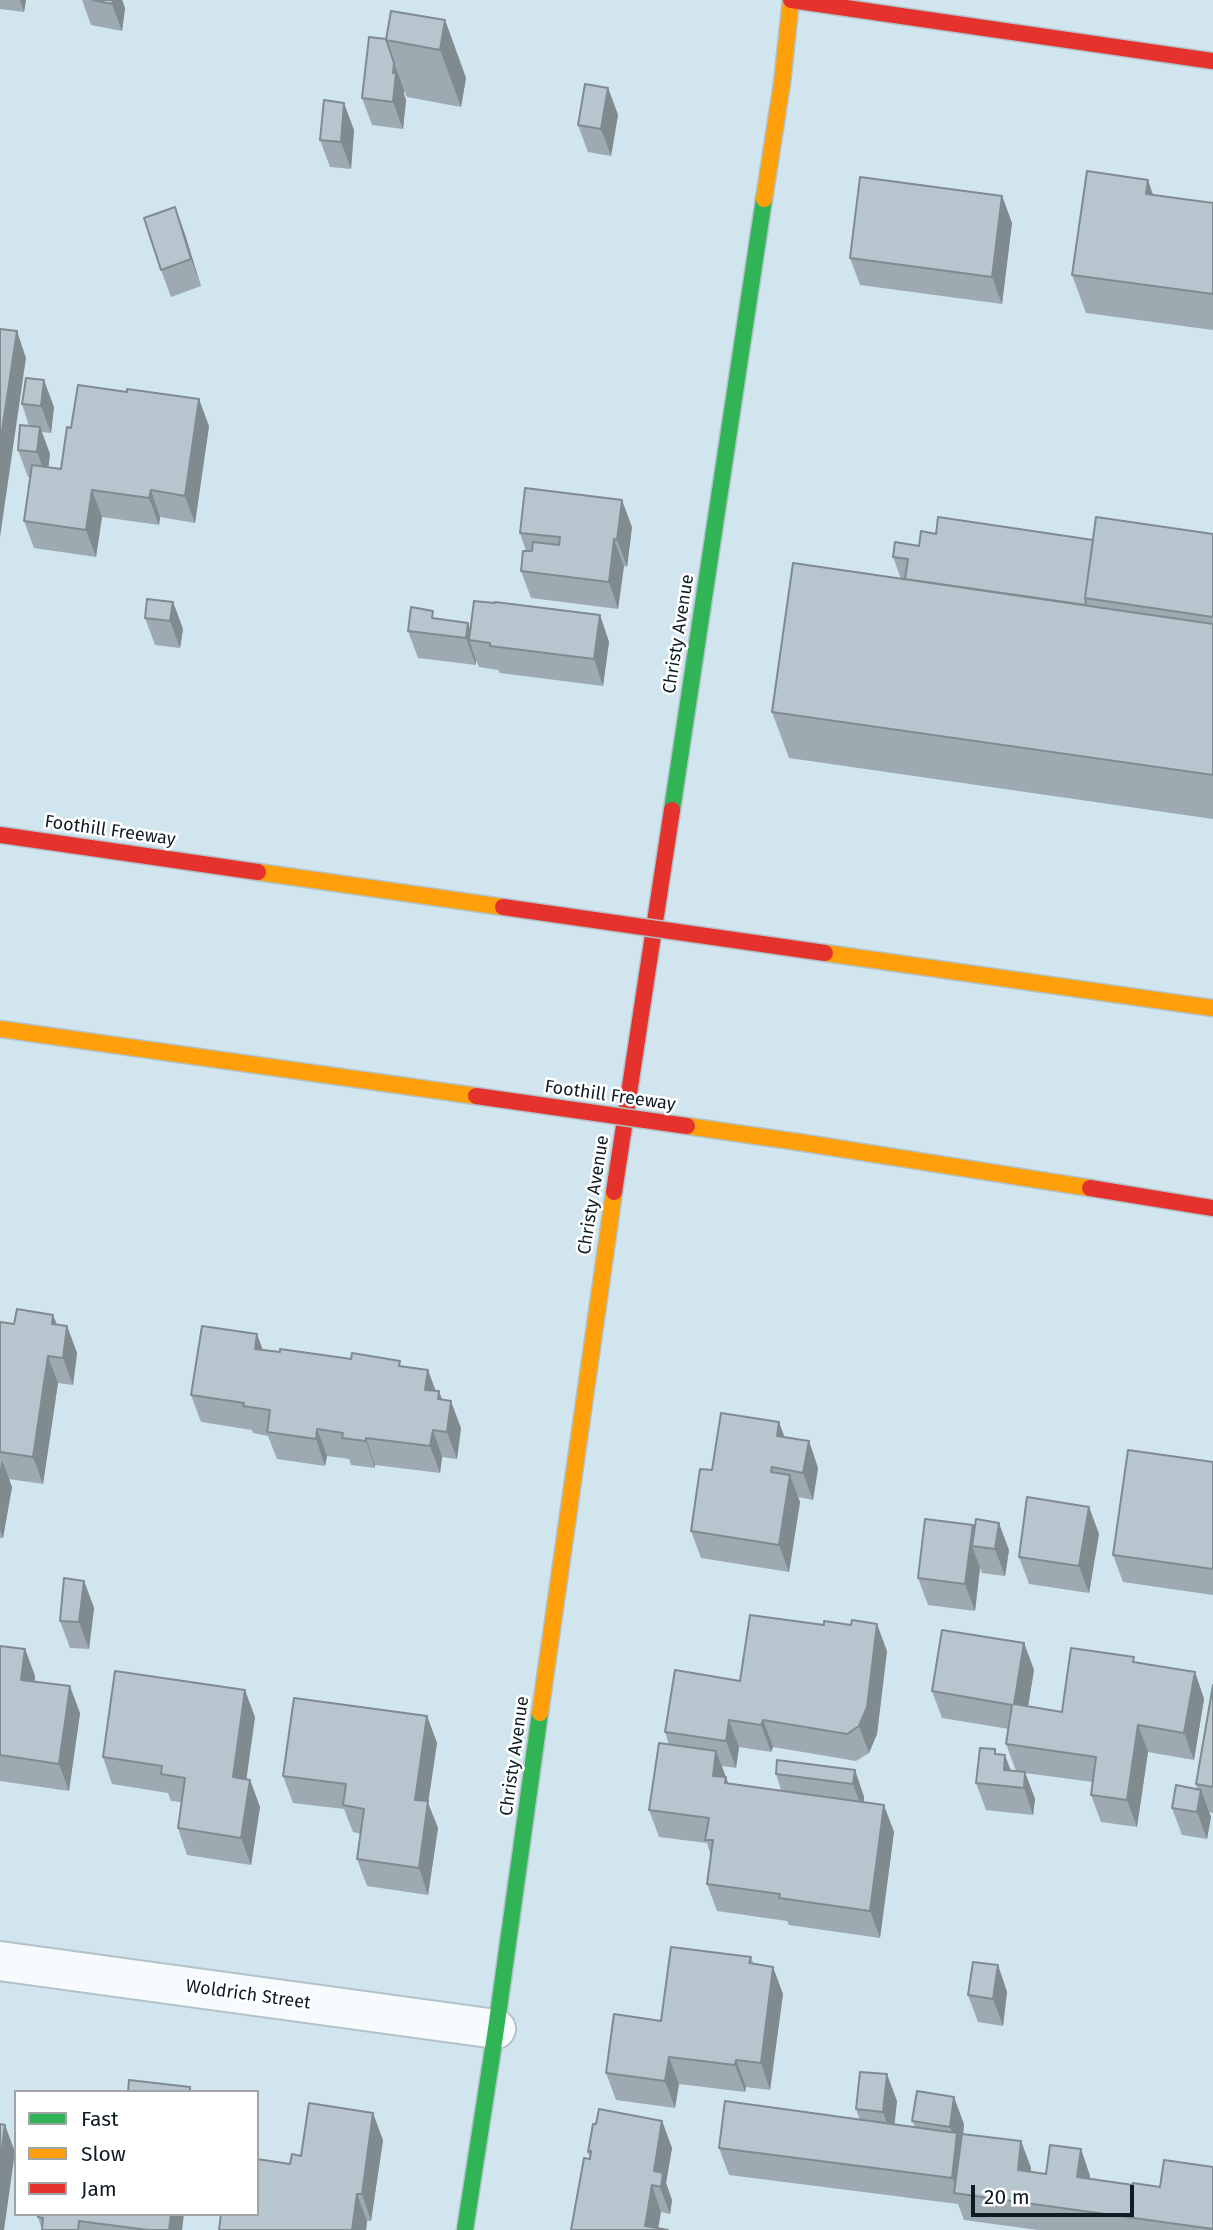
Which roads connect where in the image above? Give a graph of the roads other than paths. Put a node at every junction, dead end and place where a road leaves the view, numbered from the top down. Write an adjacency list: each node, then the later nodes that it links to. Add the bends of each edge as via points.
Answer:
1 (791, 0): 2 (main road); 8 (main road, Christy Avenue, via 606,1246)
2 (1213, 61)
3 (0, 835): 4 (main road, Foothill Freeway, bridge)
4 (1213, 1008)
5 (0, 1028): 6 (main road, Foothill Freeway, bridge, via 798,1142)
6 (1213, 1208)
7 (0, 1961): 8 (street, Woldrich Street)
8 (496, 2029): 9 (main road, Christy Avenue)
9 (464, 2230)

